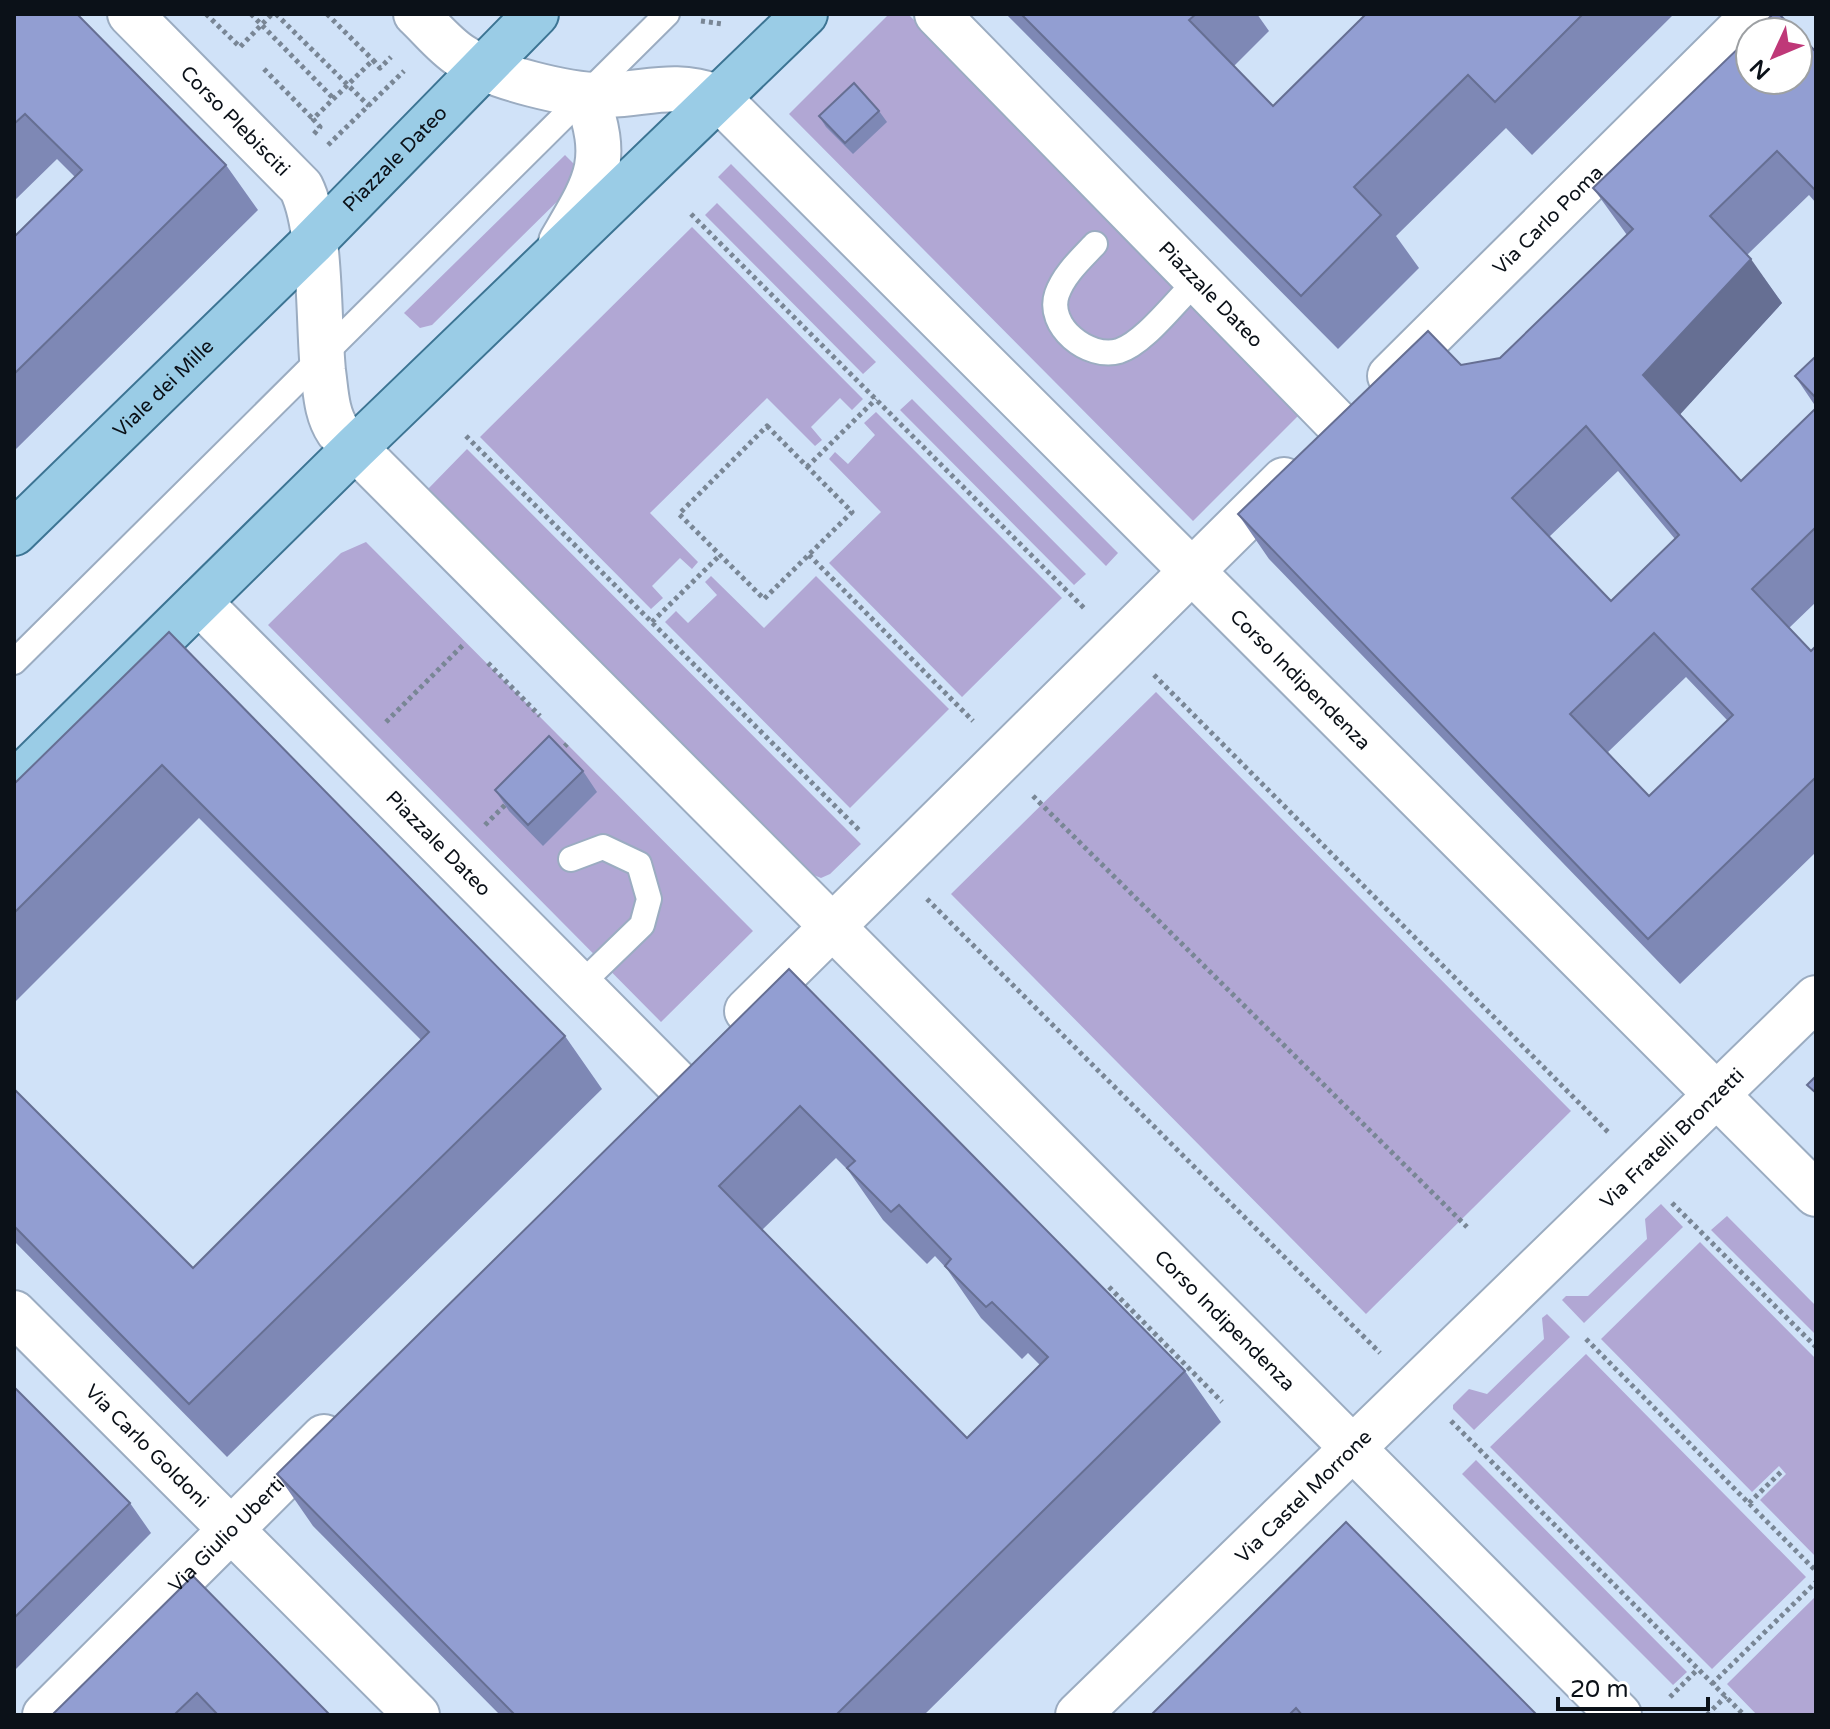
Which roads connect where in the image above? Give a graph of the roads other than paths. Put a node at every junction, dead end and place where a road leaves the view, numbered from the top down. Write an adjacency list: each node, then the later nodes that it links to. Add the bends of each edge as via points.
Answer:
1 (130, 14): 11 (street, Corso Plebisciti, via 299,161)
2 (536, 14): 8 (main road, Piazzale Dateo)
3 (667, 14): 9 (lane)
4 (805, 14): 10 (main road)
5 (937, 14): 14 (street, Piazzale Dateo)
6 (1755, 14): 16 (street, Via Carlo Poma)
7 (428, 26): 8 (street)
8 (483, 68): 9 (street); 11 (main road, Piazzale Dateo)
9 (586, 95): 10 (street, via 663,87 692,88); 13 (street, via 600,162); 15 (lane)
10 (717, 97): 13 (main road); 19 (street)
11 (312, 243): 15 (street); 18 (main road, Viale dei Mille)
12 (1095, 244): 14 (lane, via 1055,298 1057,316 1068,334 1101,352 1119,351 1138,339)
13 (554, 255): 17 (main road)
14 (1198, 280): 16 (street, Piazzale Dateo)
15 (322, 356): 17 (street, via 331,420); 21 (lane)
16 (1340, 426): 19 (street)
17 (355, 448): 20 (main road); 24 (street)
18 (14, 533)
19 (1193, 570): 24 (street); 28 (street, Corso Indipendenza)
20 (199, 602): 22 (main road); 25 (street, Piazzale Dateo)
21 (14, 662)
22 (14, 784)
23 (571, 859): 25 (lane, via 603,847 639,864 649,899 642,925)
24 (832, 925): 27 (street); 34 (street, Corso Indipendenza)
25 (580, 985): 27 (street, Piazzale Dateo)
26 (1816, 998): 28 (street, Via Fratelli Bronzetti)
27 (676, 1082): 29 (street)
28 (1718, 1093): 30 (street, Corso Indipendenza); 31 (street, Via Fratelli Bronzetti)
29 (643, 1116)
30 (1816, 1194)
31 (1527, 1278): 34 (street, Via Castel Morrone)
32 (14, 1313): 35 (street, Via Carlo Goldoni)
33 (352, 1408): 35 (street, Via Giulio Uberti)
34 (1353, 1446): 38 (street, Via Castel Morrone); 39 (street, Corso Indipendenza)
35 (232, 1530): 36 (street, Via Giulio Uberti); 37 (street, Via Carlo Goldoni)
36 (45, 1715)
37 (417, 1715)
38 (1078, 1715)
39 (1619, 1715)

